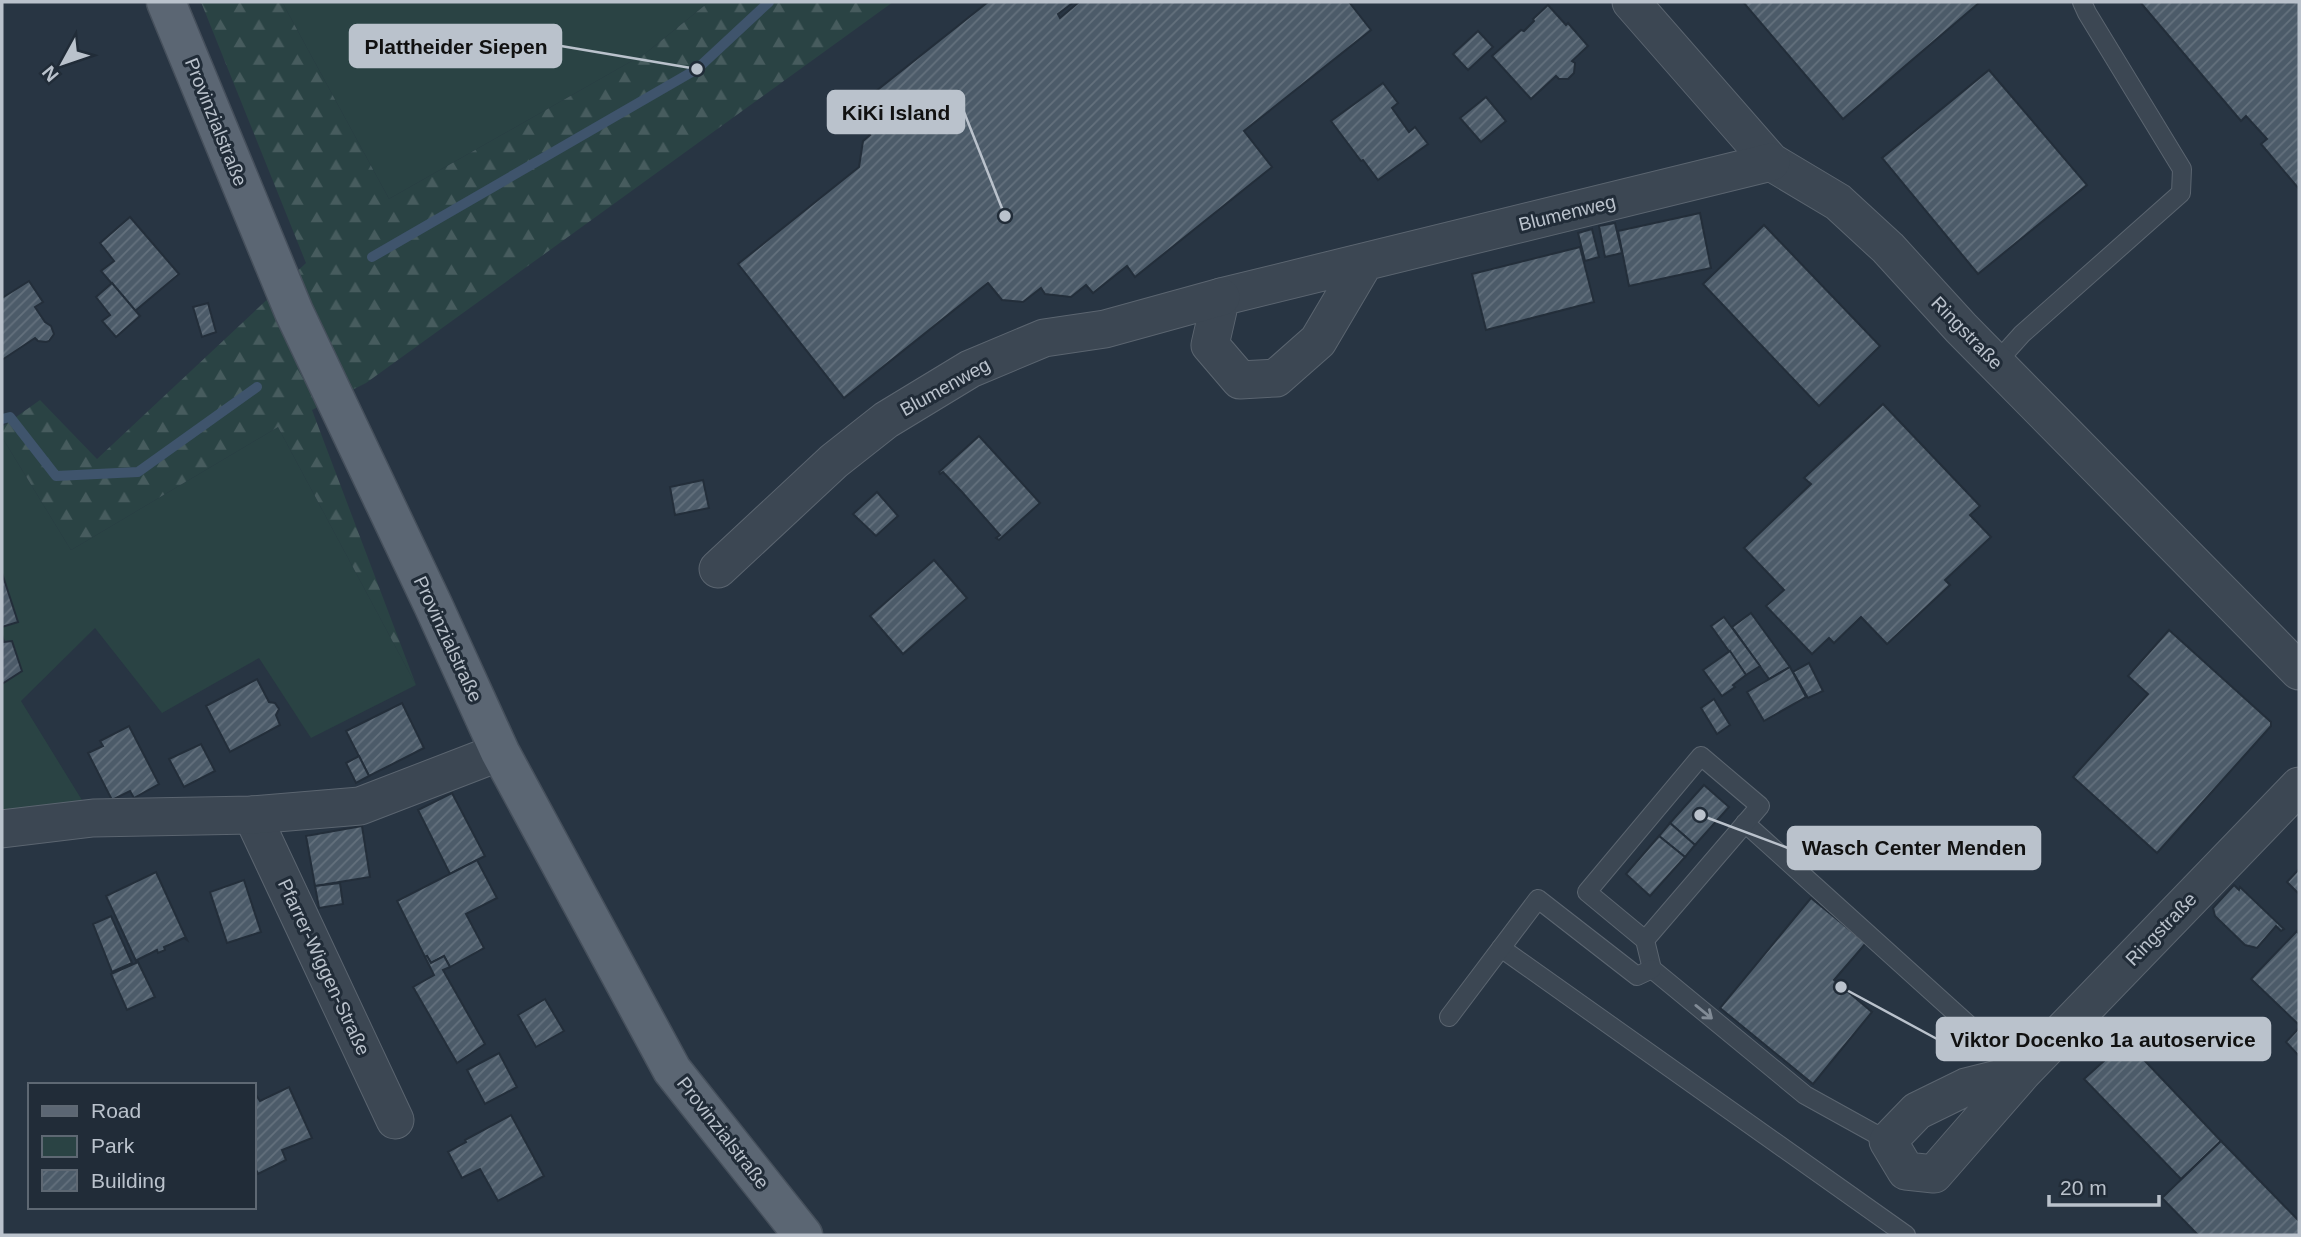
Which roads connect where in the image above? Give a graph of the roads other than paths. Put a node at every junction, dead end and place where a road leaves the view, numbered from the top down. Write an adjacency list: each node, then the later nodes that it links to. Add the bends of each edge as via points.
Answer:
1 (166, 2): 10 (main road, Provinzialstraße, via 294,312)
2 (1631, 2): 4 (street, Ringstraße)
3 (2082, 2): 7 (lane, via 2182,169 2181,193 2022,334)
4 (1771, 162): 5 (street, Blumenweg); 7 (street, Ringstraße, via 1838,202)
5 (1364, 263): 6 (street, Blumenweg); 6 (street, via 1318,341 1276,378 1240,380 1210,345)
6 (1221, 298): 8 (street, Blumenweg, via 1105,329 1044,338 971,369 886,420 834,461)
7 (1996, 363): 9 (street, Ringstraße)
8 (718, 569)
9 (2299, 671)
10 (500, 752): 12 (street, via 360,806); 22 (main road, Provinzialstraße, via 672,1070)
11 (2299, 786): 19 (street, Ringstraße)
12 (252, 815): 14 (street, via 93,818); 20 (street, Pfarrer-Wiggen-Straße)
13 (1745, 823): 15 (lane); 15 (lane, via 1760,806 1701,756 1587,892); 19 (lane)
14 (2, 830)
15 (1645, 940): 17 (lane)
16 (1502, 948): 17 (lane, via 1538,899 1637,975); 18 (lane); 23 (lane)
17 (1652, 969): 21 (lane, one-way to 21, via 1805,1095)
18 (1449, 1017)
19 (2022, 1073): 21 (street, via 1966,1087 1917,1111); 21 (street, Ringstraße, via 1934,1174 1906,1171)
20 (395, 1120)
21 (1888, 1141)
22 (803, 1235)
23 (1906, 1235)

